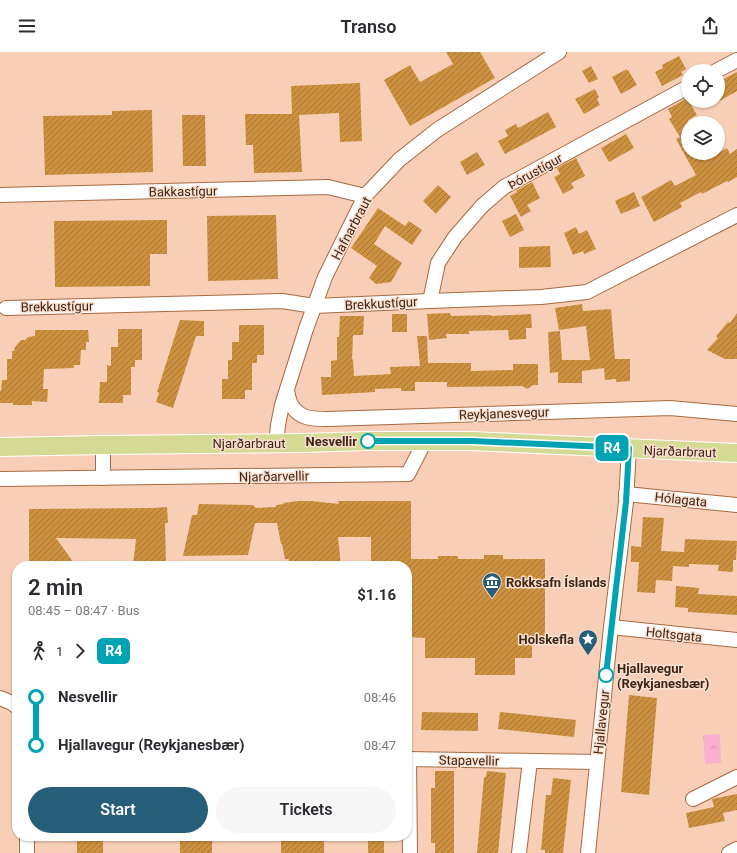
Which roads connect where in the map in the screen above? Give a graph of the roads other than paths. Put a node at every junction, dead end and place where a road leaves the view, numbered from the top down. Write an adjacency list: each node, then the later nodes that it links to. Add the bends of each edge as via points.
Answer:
1 (560, 52): 6 (street, Hafnarbraut, via 437,130 399,160)
2 (737, 60): 3 (street)
3 (725, 66)
4 (681, 90): 8 (street, Þórustígur, via 504,187 482,206 455,237 438,263)
5 (0, 195): 6 (street, Bakkastígur, via 328,188)
6 (365, 196): 9 (street, Hafnarbraut, via 325,277)
7 (737, 215): 8 (street, Brekkustígur, via 587,292 541,297)
8 (430, 301): 9 (street, Brekkustígur)
9 (314, 306): 10 (street, Brekkustígur, via 282,301); 11 (street, Hafnarbraut)
10 (6, 308)
11 (287, 390): 12 (street, Reykjanesvegur, via 291,406 298,413 308,418 327,420 670,408); 14 (street, Hafnarbraut)
12 (737, 414)
13 (425, 441): 14 (main road, Njarðarbraut); 17 (main road, Njarðarbraut); 19 (street, Njarðarvellir, via 408,474)
14 (276, 443): 15 (main road, Njarðarbraut)
15 (103, 445): 16 (main road, Njarðarbraut); 19 (street)
16 (0, 447)
17 (629, 448): 18 (main road, Njarðarbraut); 21 (street, Hjallavegur)
18 (737, 453)
19 (103, 478): 20 (street, Njarðarvellir)
20 (0, 479)
21 (626, 494): 22 (street, Hólagata); 23 (street, Hjallavegur)
22 (737, 505)
23 (611, 627): 24 (street, Holtsgata); 29 (street, Hjallavegur)
24 (737, 640)
25 (0, 698): 26 (street)
26 (12, 703)
27 (412, 759): 28 (street, Stapavellir)
28 (530, 761): 29 (street, Stapavellir); 37 (street)
29 (597, 762): 38 (street, Hjallavegur)
30 (737, 777): 31 (street)
31 (693, 799)
32 (27, 841): 35 (street)
33 (410, 841): 36 (street, Stapavellir)
34 (737, 849): 39 (street)
35 (27, 853)
36 (410, 853)
37 (519, 853)
38 (588, 853)
39 (728, 853)

